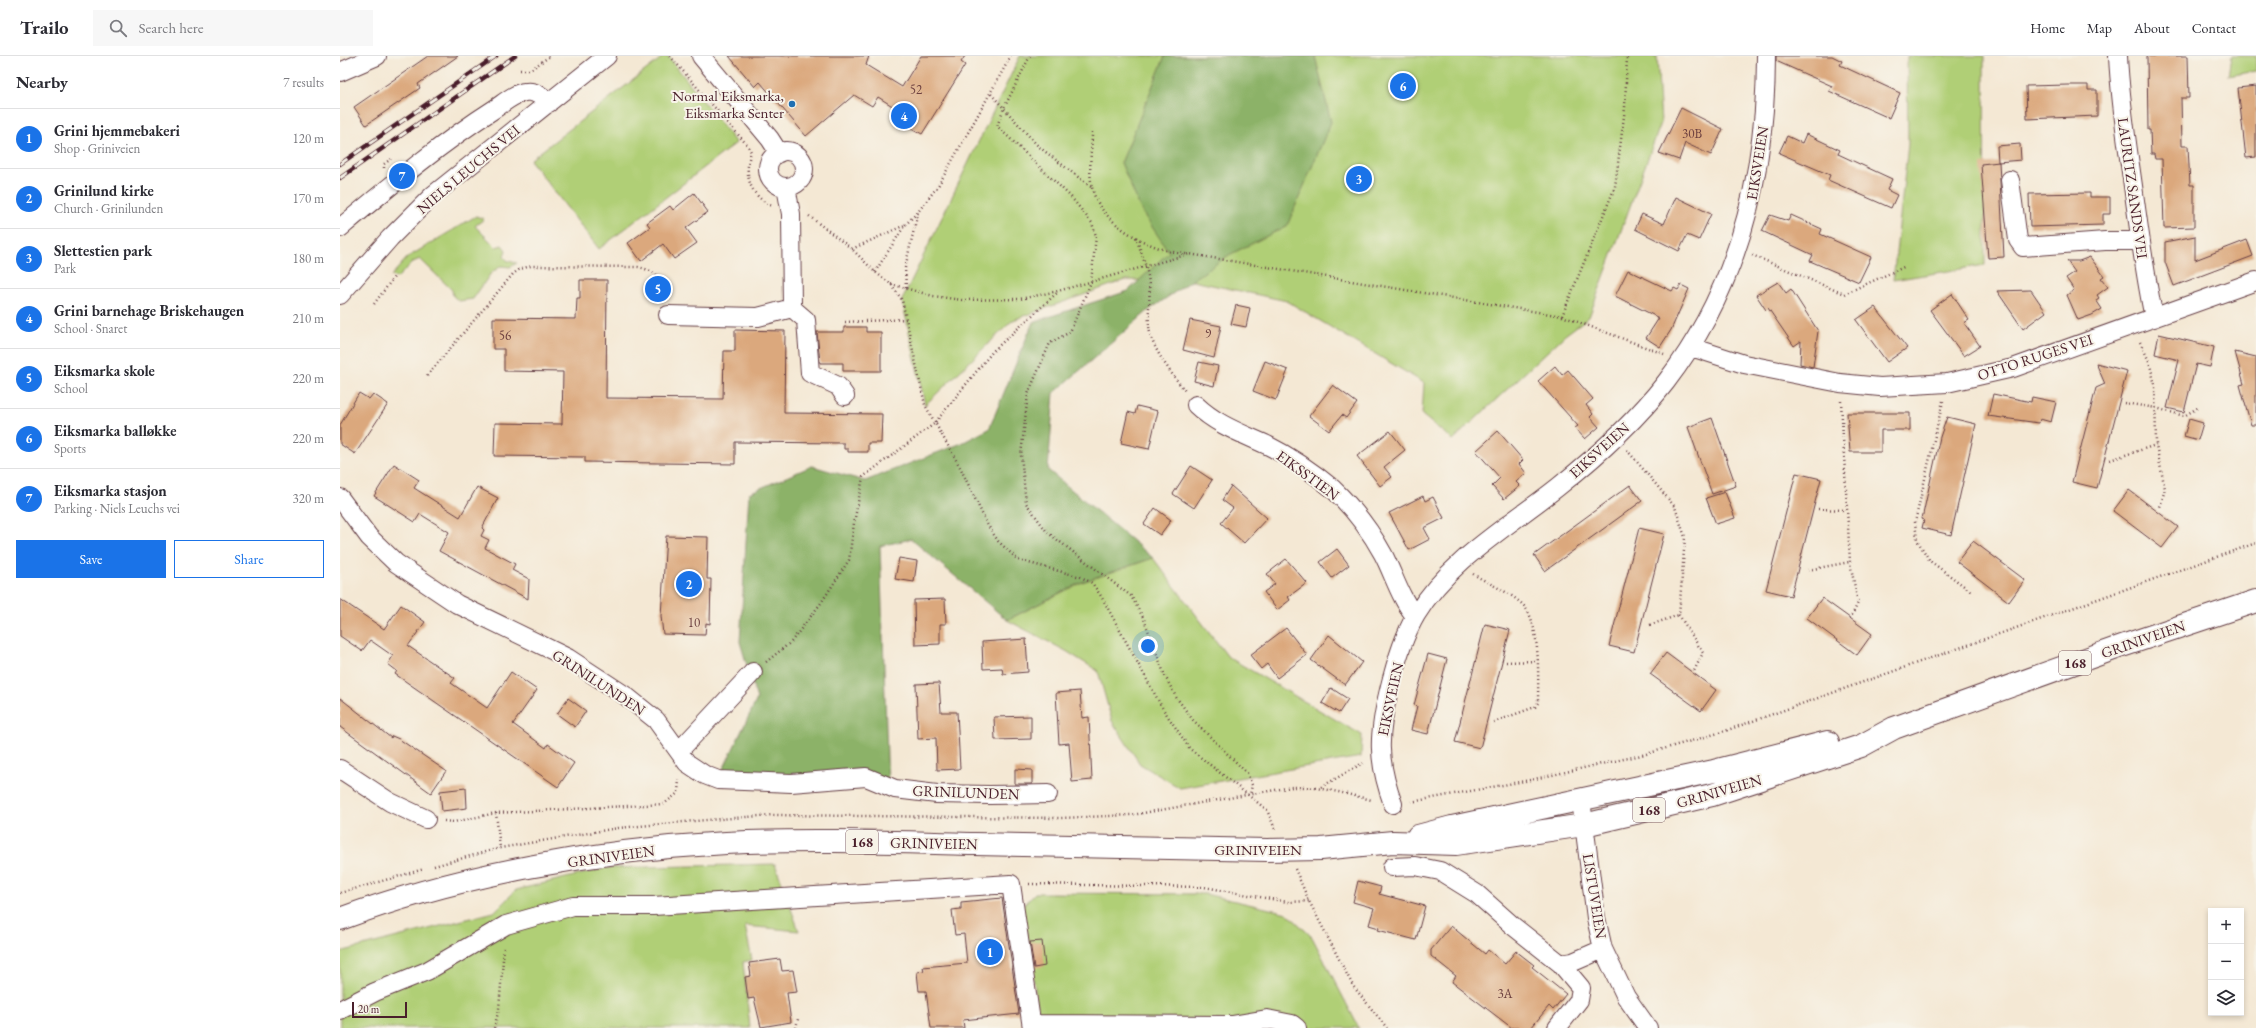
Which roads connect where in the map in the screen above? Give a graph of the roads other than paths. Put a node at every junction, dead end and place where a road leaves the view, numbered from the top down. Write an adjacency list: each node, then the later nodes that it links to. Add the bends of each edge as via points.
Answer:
1 (377, 56): 6 (street)
2 (607, 56): 7 (street, NIELS LEUCHS VEI)
3 (701, 56): 8 (street)
4 (1766, 56): 18 (street, EIKSVEIEN, via 1762,143 1752,198 1738,248)
5 (2118, 56): 12 (street, LAURITZ SANDS VEI, via 2124,125)
6 (340, 72)
7 (549, 103): 11 (street, via 540,95 526,91 517,95 478,119 424,159); 14 (street, NIELS LEUCHS VEI, via 434,195)
8 (779, 153): 10 (street, via 771,160 769,174 773,181); 10 (street, via 795,153 805,168 800,181)
9 (2010, 180): 12 (street, via 2018,240 2022,247)
10 (786, 187): 15 (street, via 790,208)
11 (340, 228)
12 (2140, 241): 17 (street, LAURITZ SANDS VEI)
13 (2256, 281): 17 (street, OTTO RUGES VEI)
14 (343, 285)
15 (792, 308): 16 (street, via 758,317); 19 (street, via 806,320 810,373 838,386)
16 (668, 315)
17 (2154, 318): 18 (street, OTTO RUGES VEI, via 2013,368 1947,383 1880,387 1840,383 1744,364)
18 (1691, 347): 23 (street, EIKSVEIEN, via 1665,383 1616,438 1557,488 1489,538 1435,590)
19 (845, 396)
20 (1196, 405): 23 (street, EIKSSTIEN, via 1226,428 1268,446 1333,489 1363,522 1383,554 1407,606)
21 (340, 498): 26 (street, GRINILUNDEN, via 369,537 396,563 457,604 568,658 600,678 656,720)
22 (2256, 601): 25 (main road, GRINIVEIEN / 168)
23 (1416, 616): 30 (street, EIKSVEIEN, via 1394,667 1386,701 1380,751 1382,770)
24 (753, 672): 26 (street)
25 (1894, 728): 29 (main road, GRINIVEIEN / 168, via 1854,735 1795,752); 32 (main road, GRINIVEIEN / 168, via 1862,746 1742,785)
26 (680, 751): 28 (street, GRINILUNDEN, via 687,763 718,780 791,783 866,777 895,789 937,794)
27 (340, 769): 31 (street, via 390,802)
28 (1048, 794)
29 (1581, 800): 32 (street, LISTUVEIEN); 33 (main road, GRINIVEIEN / 168)
30 (1393, 804)
31 (426, 819)
32 (1584, 824): 33 (main road, GRINIVEIEN / 168, via 1456,844); 36 (street, LISTUVEIEN, via 1596,918)
33 (1393, 842): 35 (main road, GRINIVEIEN / 168, via 1321,849 1266,850 848,841 726,843 607,855 515,870 436,889)
34 (1392, 867): 37 (street, via 1415,866 1440,872 1477,894 1512,926)
35 (340, 919)
36 (1603, 949): 37 (street, via 1573,962); 42 (street, LISTUVEIEN, via 1626,997)
37 (1561, 964): 41 (street, via 1581,988 1579,1000)
38 (340, 1010): 39 (street, via 375,992 427,971 506,925 573,906 653,906 1011,884)
39 (1032, 1026): 40 (street, via 1232,1025 1267,1019 1292,1024)
40 (1297, 1028)
41 (1557, 1028)
42 (1648, 1028)

